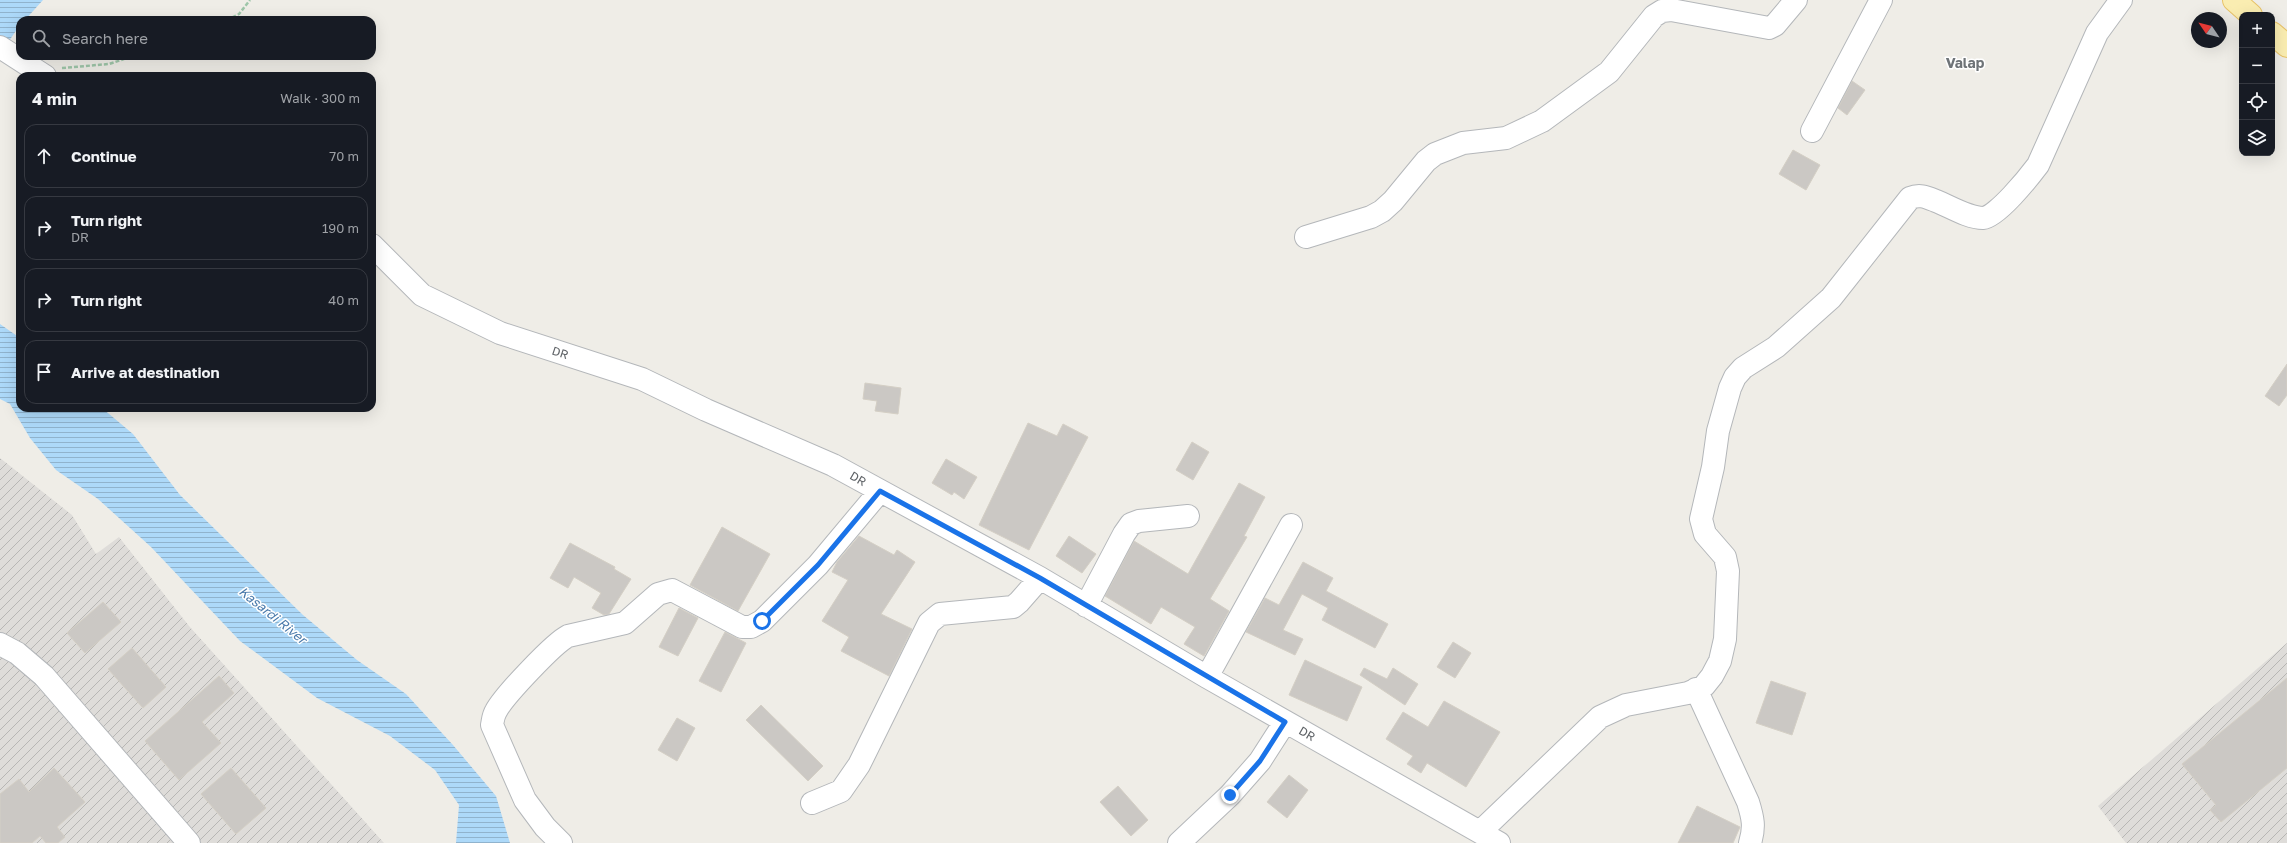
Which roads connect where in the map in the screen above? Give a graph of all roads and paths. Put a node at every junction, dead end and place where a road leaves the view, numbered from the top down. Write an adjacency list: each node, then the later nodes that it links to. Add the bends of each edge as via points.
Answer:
1 (250, 0): 7 (path)
2 (1796, 0): 17 (street, via 1775,25 1768,28 1688,12 1662,11 1654,16 1609,72 1542,121 1497,141 1463,143 1435,154 1382,211 1371,217)
3 (1881, 0): 16 (street)
4 (2121, 0): 26 (street, via 2097,33 2038,165 2028,179 1994,213 1984,218 1927,197 1918,195 1910,198 1832,298 1776,347 1735,376 1720,421 1701,519 1705,534 1717,546 1727,565 1725,639 1720,662 1712,676 1704,686)
5 (2234, 0): 6 (main road)
6 (2248, 12)
7 (235, 16)
8 (2275, 36): 9 (main road)
9 (2287, 46)
10 (5, 51): 11 (street)
11 (16, 58)
12 (19, 60): 14 (street)
13 (121, 60): 15 (path, via 109,64)
14 (38, 72)
15 (48, 72)
16 (1812, 131)
17 (1306, 237)
18 (376, 249): 19 (street, DR, via 422,295 500,333 642,379 833,465)
19 (880, 491): 22 (street, DR); 31 (street, via 818,565 762,621 751,627 742,626 672,590 663,591 625,623 559,640 496,709 492,725 525,800)
20 (1188, 516): 23 (street, via 1139,520 1131,524)
21 (1291, 525): 25 (street)
22 (1040, 578): 23 (street, DR); 28 (street, via 1013,607 940,614 929,623 859,765 842,791)
23 (1086, 606): 25 (street, DR)
24 (0, 644): 30 (street, via 17,653 44,676)
25 (1207, 677): 27 (street, DR)
26 (1696, 689): 29 (street, via 1688,693 1626,704 1600,717); 33 (street, via 1750,808 1754,829)
27 (1285, 722): 29 (street, DR); 32 (street, via 1260,761 1230,795)
28 (812, 803)
29 (1490, 837)
30 (189, 843)
31 (562, 843)
32 (1180, 843)
33 (1750, 843)

